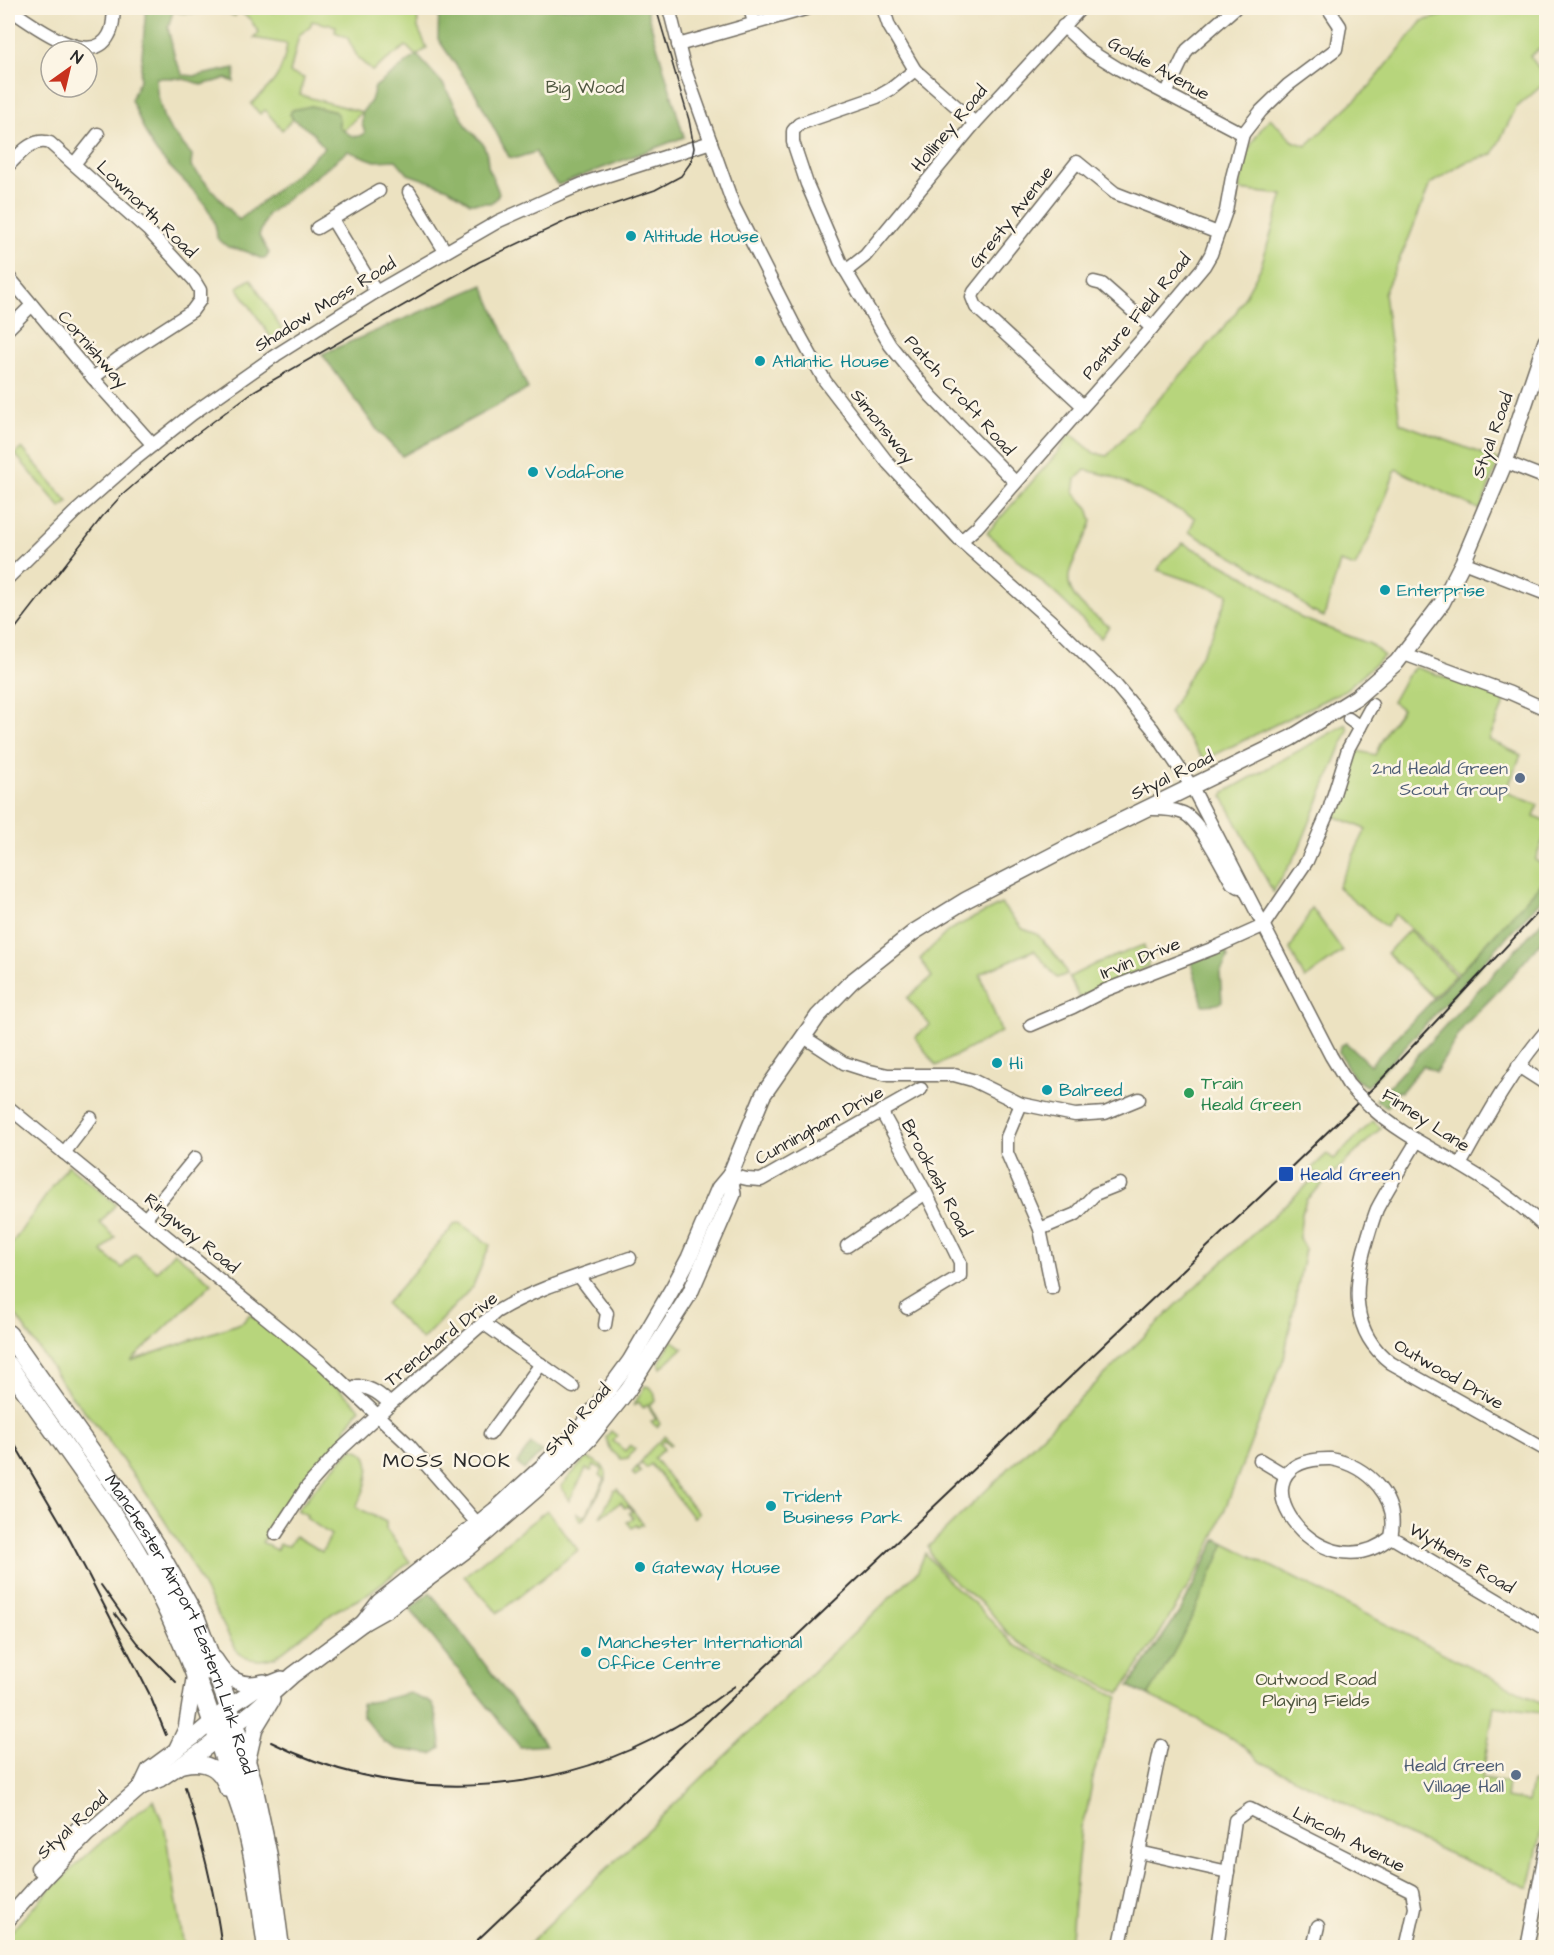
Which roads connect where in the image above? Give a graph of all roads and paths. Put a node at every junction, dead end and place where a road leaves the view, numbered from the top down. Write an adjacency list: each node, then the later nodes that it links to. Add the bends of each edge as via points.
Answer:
1 (8, 8): 10 (street)
2 (114, 8): 10 (street, via 110,35 95,48 80,48 49,35)
3 (669, 8): 13 (street, Simonsway)
4 (750, 8): 11 (street)
5 (810, 8): 11 (street)
6 (883, 8): 14 (street)
7 (1081, 8): 12 (street, Holliney Road)
8 (1235, 8): 15 (street, via 1187,50)
9 (1328, 8): 18 (street, Pasture Field Road, via 1340,26 1336,49 1288,85)
10 (25, 12)
11 (754, 23): 13 (street)
12 (1063, 26): 15 (street, Goldie Avenue, via 1090,51); 16 (street, Holliney Road)
13 (678, 45): 19 (street, Simonsway)
14 (915, 70): 16 (street); 28 (street, Patch Croft Road, via 877,97 799,124 793,131 807,184)
15 (1166, 94): 18 (street, Goldie Avenue)
16 (975, 123): 28 (street, Holliney Road, via 865,256)
17 (98, 134): 20 (street)
18 (1243, 134): 26 (street, Pasture Field Road)
19 (711, 142): 27 (street, Shadow Moss Road, via 587,182 499,221); 43 (street, Simonsway, via 734,207 825,381 888,463)
20 (74, 164): 21 (street, Lownorth Road, via 50,143 38,141); 37 (street, Lownorth Road, via 148,230 200,290 200,300 192,311)
21 (8, 166)
22 (379, 191): 24 (street)
23 (409, 192): 27 (street)
24 (332, 219): 25 (street); 31 (street)
25 (317, 228)
26 (1218, 233): 33 (street, Pasture Field Road, via 1204,266); 38 (street, Gresty Avenue, via 1115,194 1077,162 974,292 975,307)
27 (445, 251): 31 (street, Shadow Moss Road)
28 (846, 271): 42 (street, Patch Croft Road, via 890,345 931,396)
29 (8, 276): 32 (street, Cornishway)
30 (1094, 282): 33 (street)
31 (376, 292): 39 (street, Shadow Moss Road, via 276,355)
32 (32, 305): 34 (street); 37 (street, Cornishway)
33 (1152, 328): 38 (street, Pasture Field Road)
34 (8, 329)
35 (1546, 340): 36 (main road, Styal Road)
36 (1543, 360): 40 (main road, Styal Road)
37 (93, 378): 39 (street, Cornishway)
38 (1083, 406): 42 (street, Pasture Field Road)
39 (153, 445): 45 (street, Shadow Moss Road, via 74,513)
40 (1505, 462): 41 (street); 44 (main road, Styal Road)
41 (1546, 478)
42 (1015, 482): 43 (street, Pasture Field Road)
43 (961, 541): 52 (street, Simonsway, via 1115,684 1152,728)
44 (1463, 562): 46 (street); 47 (main road, Styal Road, via 1442,603)
45 (8, 578)
46 (1546, 594)
47 (1404, 654): 49 (street); 52 (main road, Styal Road, via 1349,702 1291,738)
48 (1372, 705): 51 (street)
49 (1546, 709)
50 (1348, 719): 51 (street)
51 (1360, 727): 55 (street, via 1348,749 1329,810 1307,861)
52 (1192, 787): 53 (main road, Styal Road); 54 (street, Finney Lane)
53 (1146, 809): 54 (street, Finney Lane, via 1167,809 1195,822 1232,882); 58 (main road, Styal Road, via 966,900 914,932 851,982)
54 (1245, 891): 55 (street, Finney Lane)
55 (1263, 926): 56 (street, Irvin Drive, via 1124,982); 67 (street, Finney Lane, bridge, via 1348,1084 1382,1117)
56 (1031, 1025)
57 (1546, 1031): 59 (street)
58 (804, 1037): 63 (street, via 844,1063 866,1070 888,1075 954,1075); 71 (main road, Styal Road, via 763,1095)
59 (1518, 1066): 60 (street); 70 (street)
60 (1546, 1084)
61 (921, 1089): 65 (street, Cunningham Drive)
62 (1138, 1099): 63 (street, via 1093,1115)
63 (1021, 1104): 76 (street, via 1006,1146)
64 (8, 1107): 68 (street, Ringway Road)
65 (881, 1111): 71 (street, Cunningham Drive, via 761,1180); 73 (street, Brookash Road)
66 (91, 1118): 68 (street)
67 (1417, 1140): 70 (street, Finney Lane); 92 (street, Outwood Drive, via 1376,1211 1364,1251 1358,1289 1363,1330 1378,1354 1391,1363)
68 (64, 1153): 74 (street, Ringway Road)
69 (195, 1158): 74 (street)
70 (1460, 1165): 75 (street, Finney Lane, via 1517,1203)
71 (730, 1175): 96 (main road, Styal Road, via 719,1188 689,1258 630,1361 580,1429 495,1510)
72 (1116, 1190): 76 (street, via 1095,1194 1076,1214)
73 (926, 1193): 77 (street); 81 (street, Brookash Road, via 960,1262 960,1276)
74 (146, 1218): 88 (street, Ringway Road)
75 (1546, 1228)
76 (1040, 1229): 80 (street)
77 (847, 1246)
78 (630, 1258): 79 (street, Trenchard Drive)
79 (579, 1276): 82 (street, Trenchard Drive, via 508,1305); 83 (street, via 607,1313)
80 (1052, 1288)
81 (908, 1308)
82 (483, 1323): 85 (street); 89 (street, Trenchard Drive)
83 (605, 1324)
84 (8, 1334): 95 (highway, Manchester Airport Eastern Link Road)
85 (541, 1364): 87 (street); 91 (street)
86 (8, 1365): 101 (highway, Manchester Airport Eastern Link Road, via 133,1546)
87 (573, 1387)
88 (352, 1390): 89 (street, via 358,1386 369,1388); 90 (street, Ringway Road)
89 (390, 1404): 90 (street, Trenchard Drive)
90 (379, 1414): 96 (street, Ringway Road); 97 (street, Trenchard Drive, via 316,1476)
91 (490, 1434)
92 (1546, 1450)
93 (1260, 1460): 94 (street)
94 (1285, 1475): 98 (street, via 1295,1466 1312,1460 1342,1461 1360,1469 1386,1498 1392,1518); 98 (street, via 1284,1503 1300,1530 1314,1541 1327,1548 1363,1552)
95 (141, 1524): 100 (highway, Manchester Airport Eastern Link Road, via 181,1590); 103 (main road, via 206,1669)
96 (481, 1529): 102 (main road, Styal Road, via 379,1602 363,1623)
97 (276, 1534)
98 (1391, 1537): 99 (street, Wythens Road)
99 (1546, 1629)
100 (206, 1645): 102 (main road, via 224,1673 243,1683 258,1684); 103 (highway, Manchester Airport Eastern Link Road)
101 (195, 1671): 103 (highway, Manchester Airport Eastern Link Road); 105 (main road, via 186,1730)
102 (293, 1675): 103 (main road, Styal Road, via 254,1690); 106 (main road, via 255,1728)
103 (224, 1722): 105 (main road, Styal Road); 106 (highway, Manchester Airport Eastern Link Road); 107 (main road, Styal Road); 109 (highway, Manchester Airport Eastern Link Road)
104 (1161, 1746): 110 (street)
105 (175, 1751): 108 (main road, Styal Road, via 149,1770)
106 (247, 1763): 117 (highway, Manchester Airport Eastern Link Road, via 266,1846)
107 (179, 1766): 108 (main road, Styal Road); 109 (main road, via 197,1763 216,1769)
108 (141, 1787): 113 (main road, Styal Road, via 87,1834)
109 (245, 1823): 116 (highway, Manchester Airport Eastern Link Road)
110 (1139, 1852): 112 (street); 115 (street)
111 (1546, 1855): 121 (street)
112 (1228, 1872): 118 (street); 120 (street, Lincoln Avenue, via 1235,1820 1250,1809 1412,1891 1415,1908)
113 (8, 1919)
114 (1318, 1926): 119 (street)
115 (1120, 1945)
116 (267, 1947)
117 (280, 1947)
118 (1218, 1947)
119 (1313, 1947)
120 (1406, 1947)
121 (1527, 1947)

